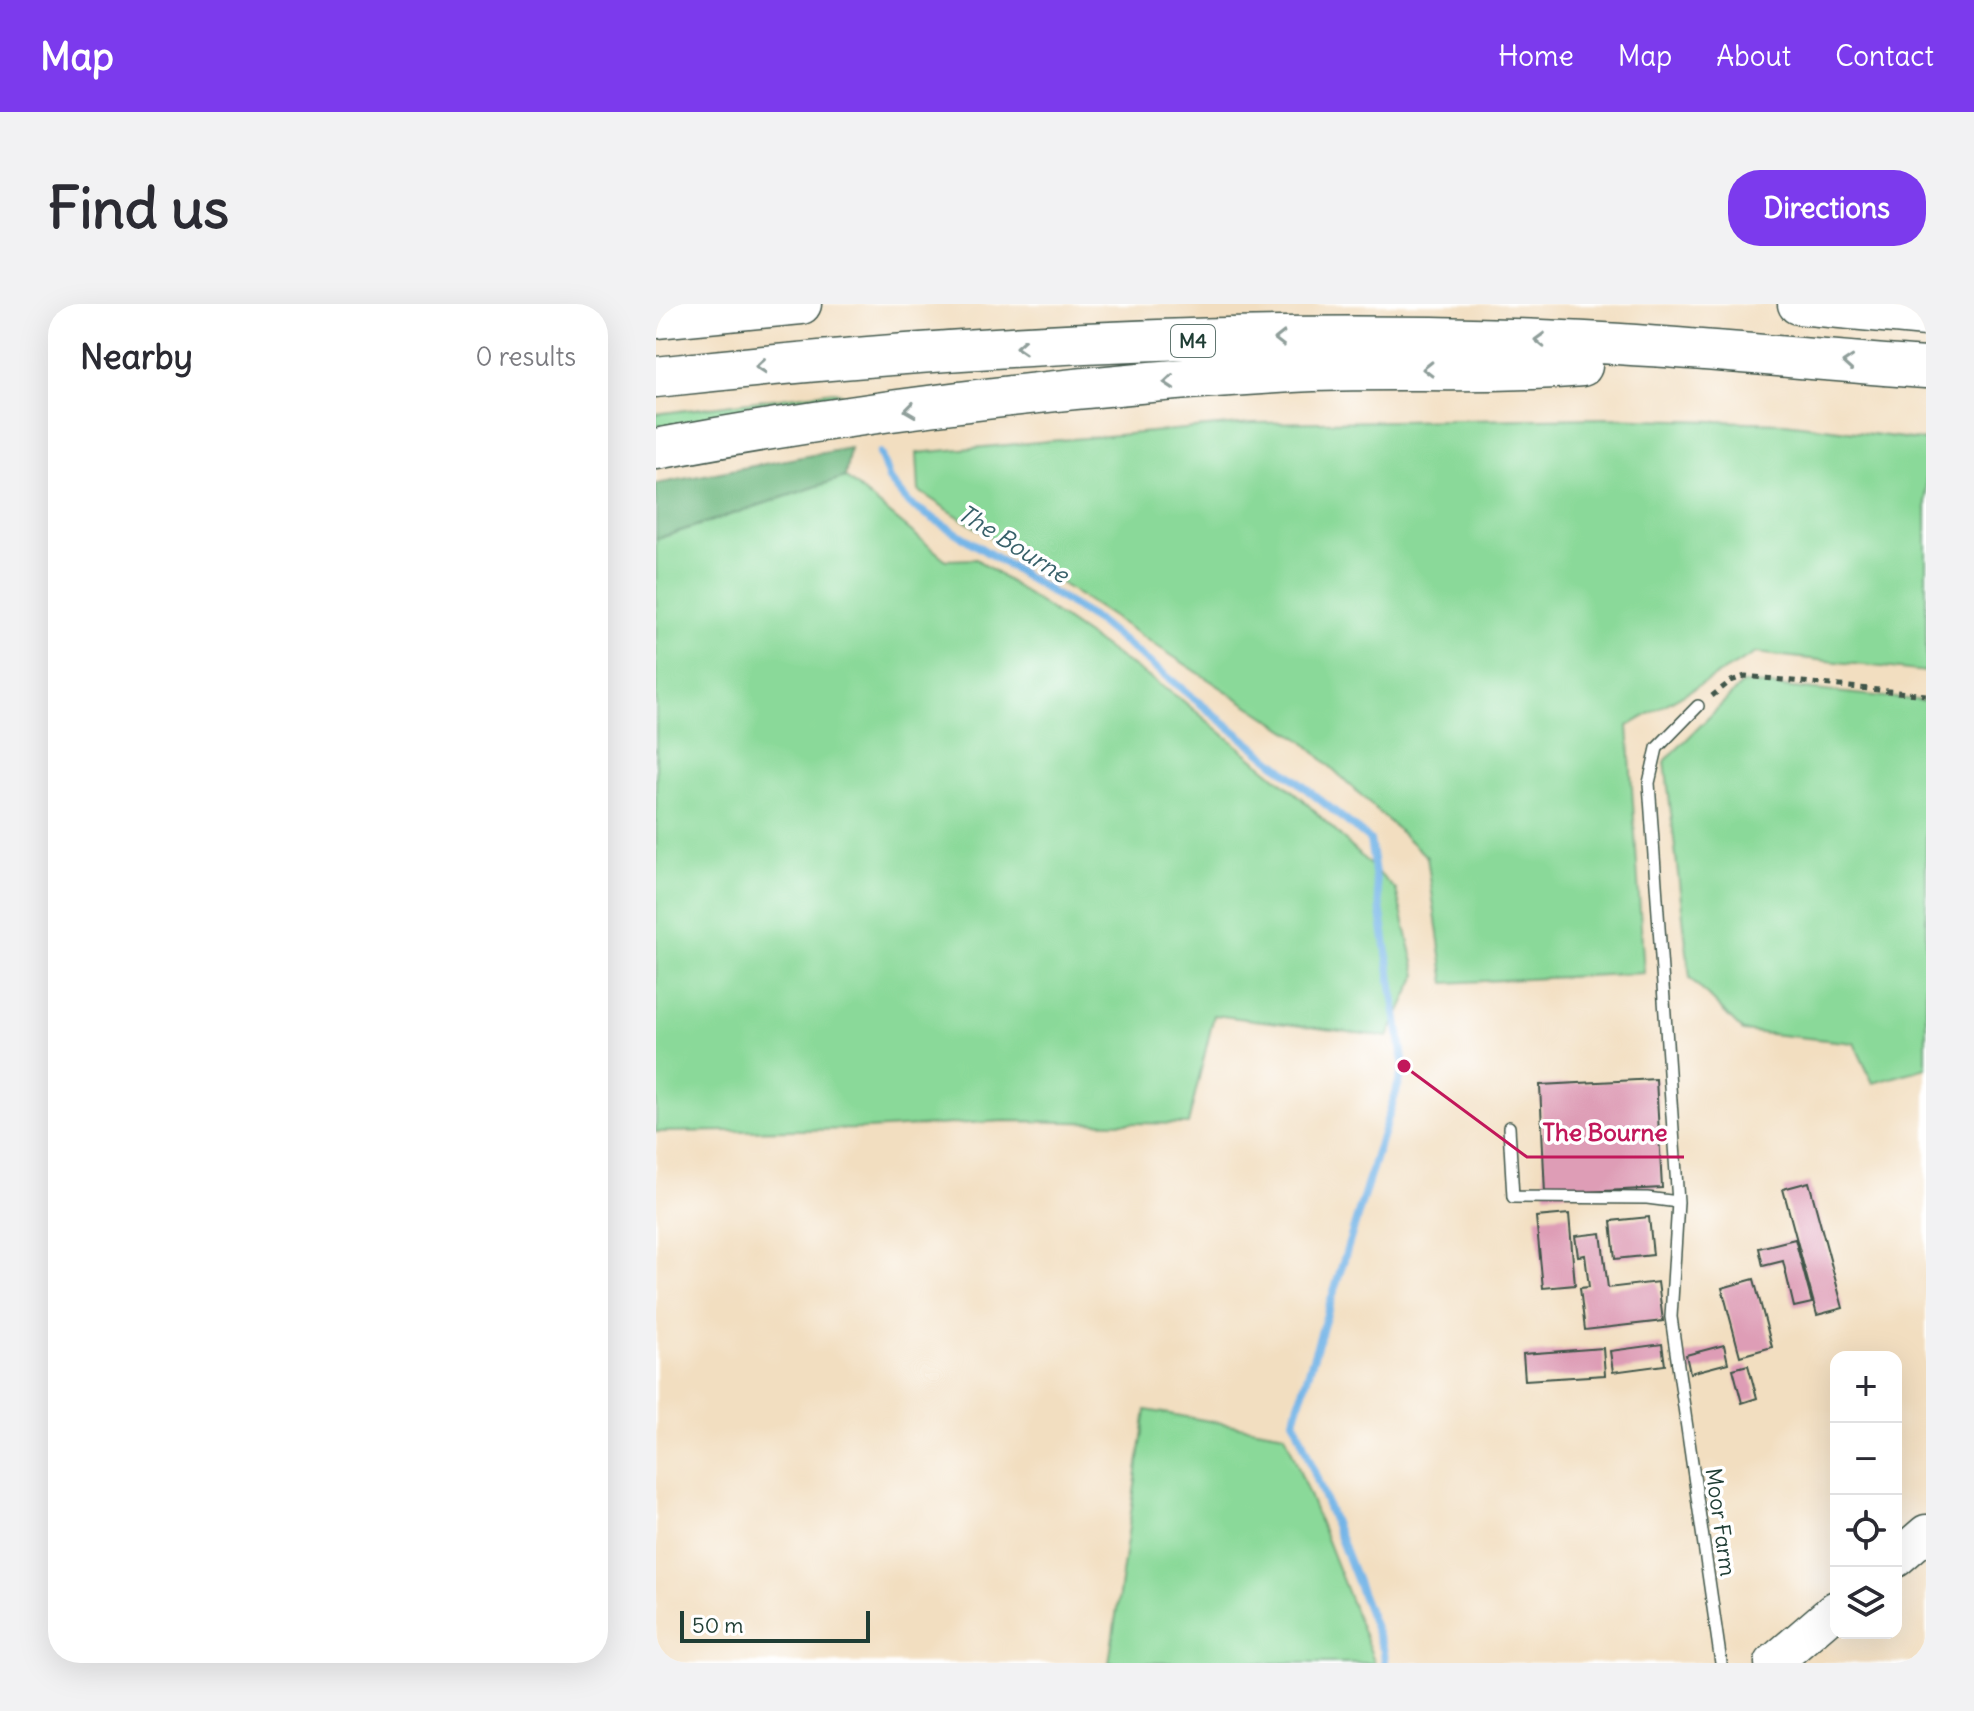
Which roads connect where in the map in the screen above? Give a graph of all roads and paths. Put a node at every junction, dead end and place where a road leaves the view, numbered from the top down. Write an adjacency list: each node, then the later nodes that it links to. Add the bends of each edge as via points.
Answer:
1 (801, 304): 4 (highway)
2 (1798, 304): 3 (highway)
3 (1926, 316)
4 (656, 318)
5 (1730, 354): 6 (highway, M4, one-way to 5); 7 (highway, M4, one-way to 7, via 1508,339 1173,341 950,350); 8 (highway, M4, one-way to 8, via 1566,367 1200,379 992,399)
6 (1926, 368)
7 (656, 377)
8 (656, 449)
9 (1926, 695): 10 (path, via 1745,676)
10 (1698, 706): 12 (lane, Moor Farm, via 1657,748 1649,783)
11 (1509, 1127): 12 (lane, via 1513,1197)
12 (1678, 1202): 16 (lane, Moor Farm, via 1671,1317)
13 (1926, 1533): 14 (main road)
14 (1902, 1554)
15 (1830, 1614): 17 (main road)
16 (1721, 1663)
17 (1773, 1663)

